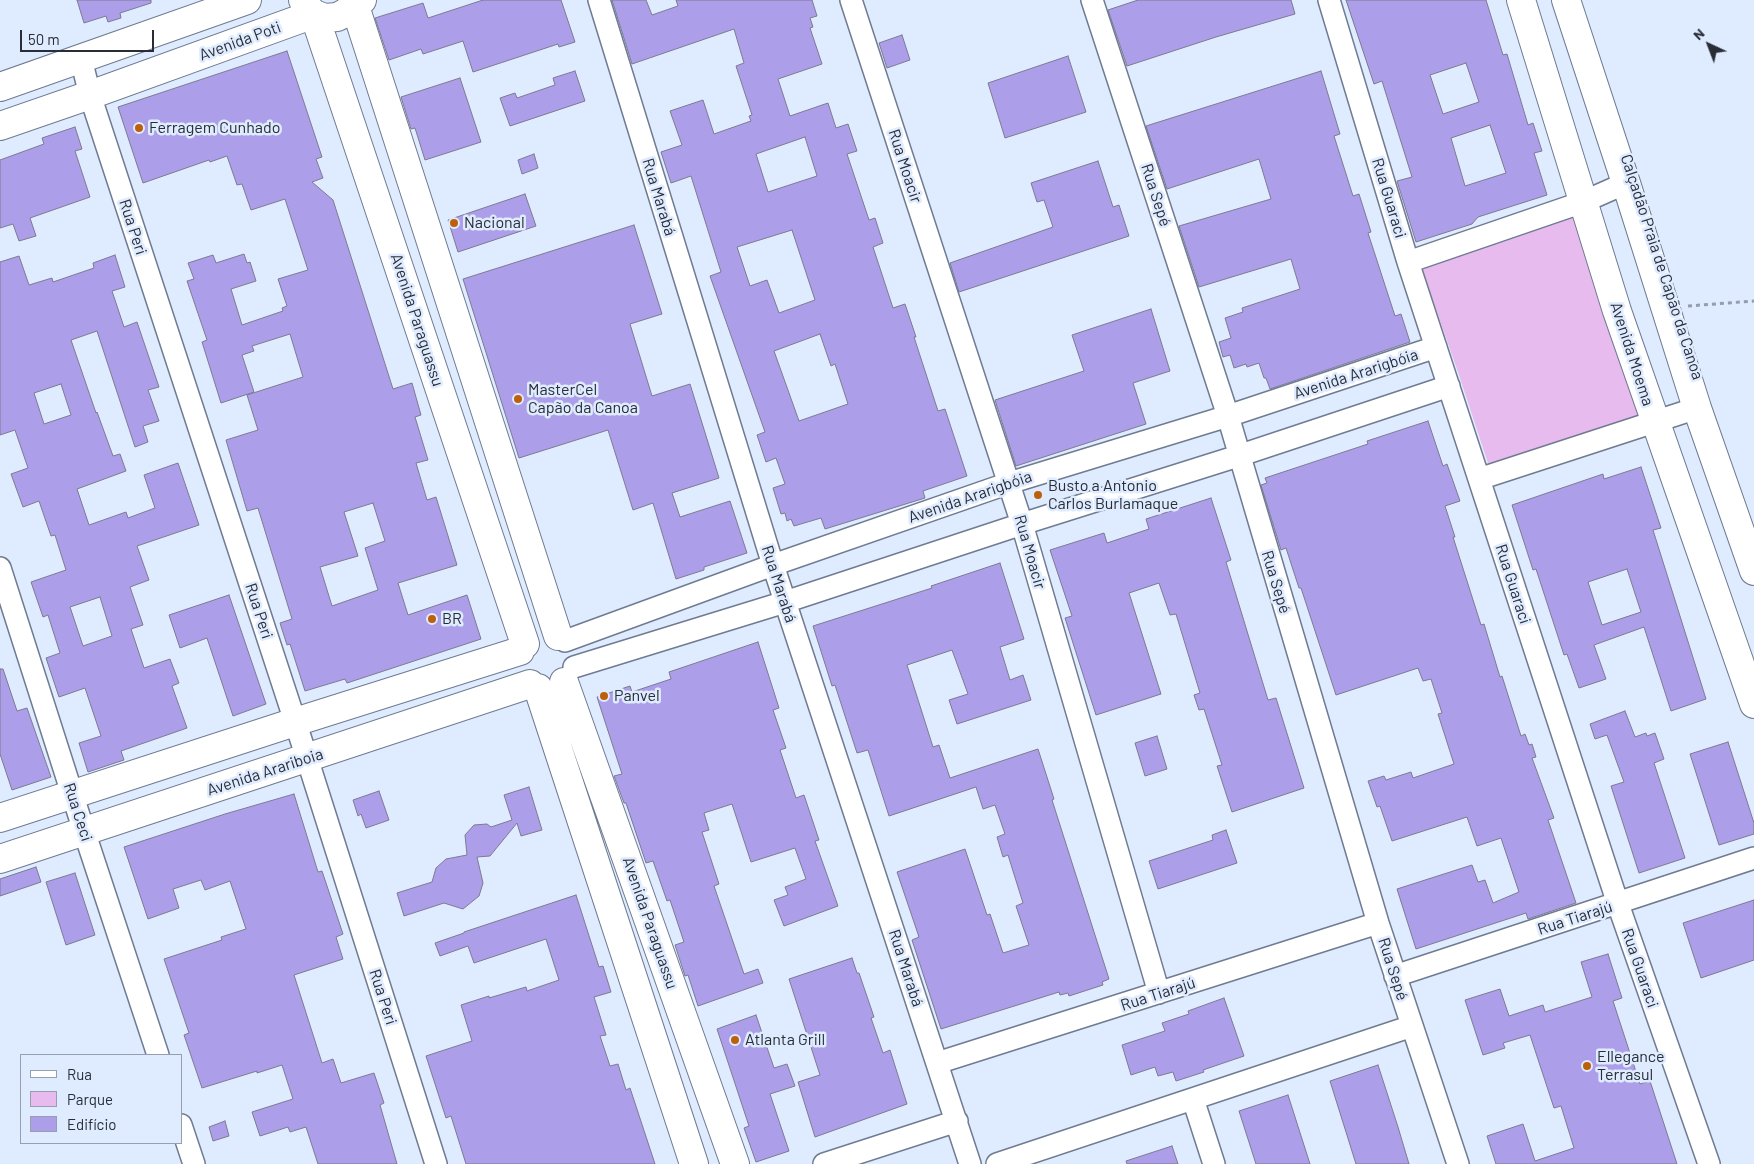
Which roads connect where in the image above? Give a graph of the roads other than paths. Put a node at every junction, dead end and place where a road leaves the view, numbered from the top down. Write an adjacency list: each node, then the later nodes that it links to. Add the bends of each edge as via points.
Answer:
1 (247, 0): 11 (main road)
2 (599, 0): 28 (street, Rua Marabá)
3 (850, 0): 25 (street, Rua Moacir)
4 (1092, 0): 21 (street, Rua Sepé)
5 (1329, 0): 17 (street, Rua Guaraci)
6 (1521, 0): 16 (main road, Avenida Moema)
7 (1566, 0): 15 (main road)
8 (1575, 0): 27 (street, Calçadão Praia de Capão da Canoa)
9 (357, 1): 10 (main road, Avenida Poti, via 337,17 325,18); 32 (main road)
10 (309, 7): 13 (main road, Avenida Poti); 33 (main road, Avenida Paraguassu)
11 (81, 59): 12 (main road); 13 (street, Rua Peri)
12 (0, 87)
13 (90, 96): 14 (main road, Avenida Poti); 37 (street, Rua Peri)
14 (0, 126)
15 (1626, 183): 16 (street); 20 (main road)
16 (1583, 202): 17 (street); 22 (main road, Avenida Moema)
17 (1408, 262): 18 (street, Rua Guaraci)
18 (1436, 347): 19 (street, Rua Guaraci); 21 (street, Avenida Ararigbóia)
19 (1448, 386): 23 (street); 24 (street, Rua Guaraci)
20 (1697, 408): 22 (street); 30 (main road)
21 (1228, 416): 23 (street, Rua Sepé); 25 (street, Avenida Ararigbóia)
22 (1654, 422): 24 (street); 36 (main road, Avenida Moema)
23 (1238, 456): 26 (street); 47 (street, Rua Sepé)
24 (1479, 479): 46 (street, Rua Guaraci)
25 (1009, 483): 26 (street, Rua Moacir); 28 (street, Avenida Ararigbóia)
26 (1022, 524): 31 (street); 49 (street, Rua Moacir)
27 (1754, 533)
28 (772, 565): 31 (street, Rua Marabá); 32 (street, Avenida Ararigbóia)
29 (0, 568): 40 (street, Rua Ceci)
30 (1754, 571)
31 (785, 602): 34 (street); 52 (street, Rua Marabá)
32 (562, 638): 33 (main road, via 540,634); 34 (main road, via 574,657)
33 (522, 648): 35 (main road, via 519,669); 37 (main road)
34 (569, 674): 35 (main road, via 556,687); 59 (main road, Avenida Paraguassu)
35 (534, 686): 38 (main road, Avenida Arariboia); 58 (main road, Avenida Paraguassu)
36 (1754, 704)
37 (295, 722): 38 (street, Rua Peri); 39 (main road)
38 (307, 758): 41 (main road, Avenida Arariboia); 57 (street, Rua Peri)
39 (160, 766): 40 (main road); 41 (main road)
40 (72, 795): 42 (main road); 43 (street, Rua Ceci)
41 (172, 802): 43 (main road, Avenida Arariboia)
42 (0, 818)
43 (84, 831): 44 (main road, Avenida Arariboia); 51 (street, Rua Ceci)
44 (0, 858)
45 (1754, 858): 46 (street, Rua Tiarajú)
46 (1618, 904): 48 (street, Rua Tiarajú); 65 (street, Rua Guaraci)
47 (1378, 923): 48 (street, Rua Sepé); 49 (street, Rua Tiarajú)
48 (1395, 976): 50 (street, Rua Sepé)
49 (1159, 993): 52 (street, Rua Tiarajú)
50 (1412, 1026): 53 (street); 64 (street, Rua Sepé)
51 (158, 1054)
52 (937, 1063): 54 (street, Rua Marabá)
53 (1193, 1100): 62 (street); 63 (street)
54 (957, 1121): 60 (street); 61 (street, Rua Marabá)
55 (182, 1128): 56 (street)
56 (194, 1164)
57 (436, 1164)
58 (694, 1164)
59 (735, 1164)
60 (824, 1164)
61 (970, 1164)
62 (997, 1164)
63 (1214, 1164)
64 (1458, 1164)
65 (1709, 1164)

